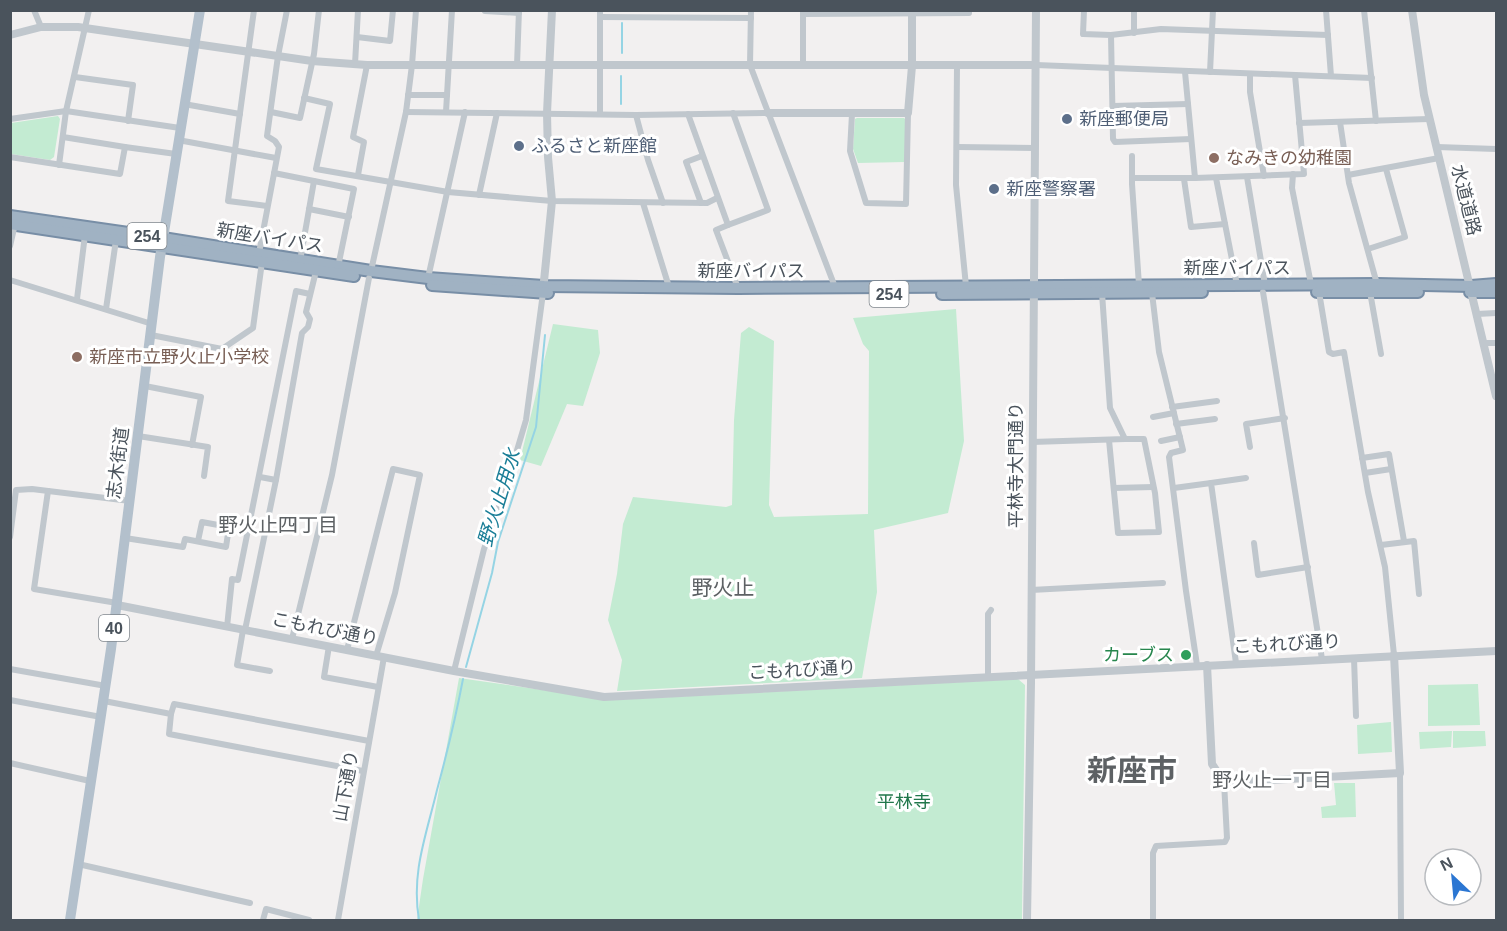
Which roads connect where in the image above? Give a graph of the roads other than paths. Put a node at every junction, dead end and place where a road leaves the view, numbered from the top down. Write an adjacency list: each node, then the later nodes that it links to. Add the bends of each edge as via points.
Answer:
1 (34, 10): 31 (street)
2 (89, 10): 32 (street)
3 (200, 10): 39 (main road, 志木街道 / 40)
4 (254, 10): 40 (street)
5 (287, 10): 41 (street)
6 (319, 10): 42 (street)
7 (358, 10): 38 (street)
8 (393, 10): 38 (street, via 390,41)
9 (416, 10): 45 (street)
10 (452, 10): 46 (street)
11 (552, 10): 47 (street)
12 (751, 10): 30 (street)
13 (969, 10): 25 (street)
14 (1036, 10): 50 (street, 平林寺大門通り)
15 (1084, 10): 36 (street, via 1083,34)
16 (1134, 10): 34 (street)
17 (1213, 10): 33 (street)
18 (1326, 10): 37 (street)
19 (1364, 10): 62 (street)
20 (1413, 10): 85 (street, 水道道路)
21 (484, 11): 22 (street)
22 (519, 12): 51 (street)
23 (803, 12): 24 (street); 52 (street)
24 (852, 12): 25 (street)
25 (912, 12): 53 (street)
26 (600, 14): 27 (street); 48 (street)
27 (645, 14): 28 (street)
28 (681, 14): 29 (street)
29 (717, 14): 30 (street)
30 (751, 18): 49 (street)
31 (41, 27): 32 (street); 35 (street)
32 (85, 28): 39 (street); 61 (street)
33 (1212, 31): 34 (street, via 1161,29); 37 (street); 57 (street)
34 (1134, 33): 36 (street)
35 (10, 35)
36 (1111, 35): 55 (street)
37 (1328, 35): 60 (street)
38 (357, 37): 43 (street)
39 (194, 43): 40 (street); 66 (main road, 志木街道 / 40)
40 (249, 52): 41 (street); 79 (street)
41 (278, 56): 42 (street); 70 (street)
42 (312, 61): 43 (street); 65 (street)
43 (355, 64): 44 (street)
44 (367, 65): 45 (street); 110 (street, via 353,137 364,142)
45 (412, 65): 46 (street); 63 (street)
46 (450, 65): 51 (street); 64 (street)
47 (549, 65): 48 (street); 51 (street); 75 (street)
48 (600, 65): 49 (street); 80 (street)
49 (750, 65): 52 (street); 77 (street)
50 (1036, 65): 54 (street); 55 (street); 97 (street, 平林寺大門通り)
51 (517, 66)
52 (803, 66): 53 (street)
53 (912, 66): 54 (street); 78 (street)
54 (957, 66): 95 (street)
55 (1111, 69): 56 (street); 68 (street)
56 (1185, 72): 57 (street); 67 (street)
57 (1210, 72): 58 (street)
58 (1250, 74): 59 (street); 112 (street)
59 (1295, 75): 60 (street); 89 (street)
60 (1331, 76): 62 (street)
61 (75, 77): 69 (street); 86 (street, via 133,85)
62 (1372, 78): 87 (street)
63 (408, 95): 64 (street); 71 (street)
64 (447, 95): 72 (street)
65 (304, 98): 70 (street, via 300,118); 110 (street, via 330,104 316,169)
66 (184, 104): 79 (street); 90 (main road, 志木街道 / 40)
67 (1188, 104): 68 (street); 92 (street)
68 (1113, 106): 92 (street, via 1115,142)
69 (66, 111): 84 (street); 86 (street); 91 (street)
70 (271, 112): 104 (street, via 267,136 279,147)
71 (406, 112): 72 (street); 119 (street)
72 (446, 112): 73 (street)
73 (465, 112): 74 (street); 120 (street)
74 (497, 113): 75 (street); 121 (street)
75 (547, 113): 80 (street); 123 (street)
76 (733, 113): 77 (street); 82 (street); 132 (street, via 768,210)
77 (768, 113): 83 (street); 150 (street)
78 (908, 113): 83 (street); 83 (street, via 906,204 866,203 850,151)
79 (240, 114): 99 (street)
80 (600, 114): 81 (street)
81 (636, 114): 82 (street); 125 (street)
82 (688, 114): 101 (street)
83 (852, 114)
84 (10, 119)
85 (1429, 119): 87 (street); 96 (street, 水道道路)
86 (128, 121): 90 (street)
87 (1376, 121): 88 (street)
88 (1340, 122): 89 (street); 111 (street)
89 (1299, 123): 109 (street, via 1304,174)
90 (180, 128): 93 (main road, 志木街道 / 40)
91 (63, 136): 94 (street); 106 (street)
92 (1191, 139): 115 (street)
93 (178, 140): 99 (street); 100 (main road, 志木街道 / 40)
94 (125, 147): 100 (street); 106 (street, via 120,174)
95 (957, 147): 97 (street); 148 (street, via 956,185)
96 (1437, 147): 98 (street); 105 (street, 水道道路)
97 (1035, 148): 157 (street, 平林寺大門通り)
98 (1497, 149)
99 (235, 150): 104 (street); 127 (street, via 228,201)
100 (176, 154): 135 (main road, 志木街道 / 40)
101 (702, 156): 122 (street); 126 (street, via 686,162)
102 (1132, 156): 114 (street)
103 (10, 157): 106 (street)
104 (276, 158): 108 (street)
105 (1439, 158): 107 (street); 156 (street, 水道道路)
106 (59, 165)
107 (1386, 169): 111 (street); 137 (street, via 1405,237)
108 (274, 173): 118 (street); 127 (street)
109 (1293, 174): 112 (street); 153 (street, via 1292,188)
110 (358, 175): 119 (street)
111 (1348, 175): 137 (street)
112 (1264, 176): 113 (street)
113 (1247, 177): 116 (street); 152 (street)
114 (1132, 178): 117 (street); 146 (street)
115 (1195, 178): 116 (street); 117 (street)
116 (1216, 178): 131 (street)
117 (1184, 179): 131 (street, via 1191,226)
118 (314, 181): 128 (street); 129 (street, via 354,189)
119 (391, 183): 120 (street); 142 (street)
120 (448, 192): 121 (street); 143 (street)
121 (479, 195): 123 (street)
122 (717, 198): 126 (street); 132 (street)
123 (552, 201): 124 (street); 155 (street)
124 (642, 203): 125 (street); 149 (street)
125 (663, 203): 126 (street)
126 (701, 203)
127 (267, 206): 138 (street)
128 (309, 209): 129 (street); 139 (street)
129 (349, 217): 140 (street)
130 (12, 221): 133 (highway, 新座バイパス / 254); 135 (highway, 新座バイパス / 254); 136 (street)
131 (1225, 224): 147 (street)
132 (728, 225): 151 (street, via 716,230)
133 (85, 235): 134 (highway, 新座バイパス / 254); 162 (street)
134 (116, 240): 135 (highway, 新座バイパス / 254); 163 (street)
135 (162, 242): 138 (highway, 新座バイパス / 254); 166 (main road, 志木街道 / 40)
136 (10, 246)
137 (1368, 249): 154 (street)
138 (260, 258): 139 (highway, 新座バイパス / 254); 141 (highway, 新座バイパス / 254); 166 (street, via 253,328 222,349)
139 (300, 261): 140 (highway, 新座バイパス / 254)
140 (337, 270): 141 (highway, 新座バイパス / 254); 142 (highway, 新座バイパス / 254)
141 (316, 271): 161 (street)
142 (370, 275): 143 (highway, 新座バイパス / 254); 155 (highway, 新座バイパス / 254, via 485,290); 214 (street, via 333,475)
143 (428, 278): 155 (highway, 新座バイパス / 254)
144 (10, 280): 162 (street)
145 (1497, 284): 156 (highway, 新座バイパス / 254)
146 (1139, 285): 147 (highway, 新座バイパス / 254); 157 (highway, 新座バイパス / 254)
147 (1237, 285): 152 (highway, 新座バイパス / 254)
148 (966, 286): 150 (highway, 新座バイパス / 254); 157 (highway, 新座バイパス / 254)
149 (669, 287): 151 (highway, 新座バイパス / 254); 155 (highway, 新座バイパス / 254)
150 (835, 287): 151 (highway, 新座バイパス / 254)
151 (738, 288)
152 (1264, 288): 153 (highway, 新座バイパス / 254); 160 (highway, 新座バイパス / 254); 175 (street)
153 (1315, 288): 154 (highway, 新座バイパス / 254); 186 (street, via 1329,352 1344,352)
154 (1373, 288): 156 (highway, 新座バイパス / 254); 169 (street)
155 (543, 289): 157 (highway, 新座バイパス / 254); 227 (street, via 526,420 484,549)
156 (1472, 289): 158 (highway, 新座バイパス / 254); 165 (street, 水道道路)
157 (1034, 290): 159 (highway, 新座バイパス / 254); 183 (street, 平林寺大門通り)
158 (1497, 292)
159 (1102, 293): 160 (highway, 新座バイパス / 254); 181 (street, via 1110,408)
160 (1152, 293): 173 (street, via 1157,338)
161 (310, 294): 190 (street, via 296,291); 192 (street, via 306,312 310,319 302,333)
162 (77, 299): 163 (street)
163 (106, 309): 166 (street)
164 (1497, 313): 165 (street)
165 (1478, 314): 167 (street, 水道道路)
166 (151, 329): 170 (main road, 志木街道 / 40)
167 (1484, 343): 168 (street); 171 (street, 水道道路)
168 (1497, 343)
169 (1381, 354)
170 (145, 386): 178 (main road, 志木街道 / 40); 184 (street, via 201,397)
171 (1496, 391)
172 (1217, 400): 173 (street)
173 (1173, 410): 174 (street); 177 (street)
174 (1153, 417)
175 (1284, 418): 185 (street, via 1246,424); 206 (street)
176 (1215, 419): 177 (street)
177 (1176, 424): 179 (street)
178 (138, 436): 184 (street); 199 (main road, 志木街道 / 40)
179 (1180, 436): 182 (street); 196 (street, via 1183,450 1169,457)
180 (1109, 440): 181 (street); 183 (street); 195 (street)
181 (1125, 440): 194 (street, via 1144,439)
182 (1161, 441)
183 (1032, 442): 208 (street, 平林寺大門通り)
184 (192, 445): 189 (street, via 208,447)
185 (1250, 447)
186 (1362, 458): 187 (street, via 1389,454); 188 (street)
187 (1391, 469): 188 (street); 203 (street)
188 (1365, 473): 205 (street)
189 (204, 477)
190 (260, 477): 192 (street); 212 (street, via 238,580 232,579)
191 (1246, 478): 193 (street)
192 (276, 480): 213 (street)
193 (1211, 483): 196 (street); 222 (street)
194 (1154, 487): 195 (street); 195 (street, via 1159,532 1118,533)
195 (1114, 488)
196 (1174, 488): 224 (street)
197 (13, 490): 198 (street); 200 (street)
198 (48, 491): 199 (street); 210 (street, via 34,589)
199 (130, 501): 201 (main road, 志木街道 / 40)
200 (10, 537)
201 (125, 538): 202 (street, via 183,547 185,539); 210 (main road, 志木街道 / 40)
202 (198, 541): 202 (street, via 226,547 229,527 202,522)
203 (1404, 541): 205 (street); 209 (street, via 1414,541)
204 (1254, 543): 206 (street, via 1258,575)
205 (1381, 545): 218 (street)
206 (1308, 567): 221 (street)
207 (1163, 583): 208 (street)
208 (1031, 590): 228 (street, 平林寺大門通り)
209 (1419, 594)
210 (117, 604): 212 (street, こもれび通り); 230 (main road, 志木街道 / 40)
211 (991, 610): 229 (street)
212 (227, 627): 213 (street, こもれび通り)
213 (244, 630): 214 (street, こもれび通り); 226 (street, via 237,664)
214 (291, 639): 215 (street, こもれび通り)
215 (329, 646): 216 (street, こもれび通り); 231 (street, via 324,677)
216 (347, 650): 219 (street, こもれび通り); 219 (street, 山下通り, via 393,469 420,475)
217 (1497, 651): 218 (street, こもれび通り)
218 (1394, 655): 220 (street, こもれび通り); 240 (street)
219 (380, 656): 227 (street, こもれび通り); 231 (street, 山下通り)
220 (1354, 658): 221 (street, こもれび通り); 235 (street)
221 (1322, 659): 222 (street, こもれび通り)
222 (1236, 663): 223 (street, こもれび通り)
223 (1208, 664): 224 (street, こもれび通り); 242 (street, via 1212,764)
224 (1197, 665): 228 (street, こもれび通り)
225 (10, 669): 230 (street)
226 (270, 671)
227 (454, 671): 229 (street, こもれび通り, via 604,697)
228 (1031, 675): 229 (street, こもれび通り); 249 (street, 平林寺大門通り)
229 (988, 677)
230 (106, 686): 233 (main road, 志木街道 / 40)
231 (378, 687): 237 (street, 山下通り)
232 (10, 699): 236 (street)
233 (104, 700): 234 (street); 236 (main road, 志木街道 / 40)
234 (171, 714): 237 (street, via 174,704); 239 (street, via 169,734)
235 (1356, 716)
236 (101, 717): 241 (main road, 志木街道 / 40)
237 (369, 741): 239 (street, 山下通り)
238 (10, 763): 241 (street)
239 (363, 771): 248 (street, 山下通り)
240 (1400, 773): 242 (street); 251 (street)
241 (90, 781): 243 (main road, 志木街道 / 40)
242 (1224, 782): 250 (street, via 1225,842 1156,846)
243 (78, 864): 244 (street); 245 (main road, 志木街道 / 40)
244 (250, 903)
245 (71, 920)
246 (263, 921): 247 (street, via 266,909)
247 (309, 921)
248 (338, 921)
249 (1027, 921)
250 (1153, 921)
251 (1401, 921)

